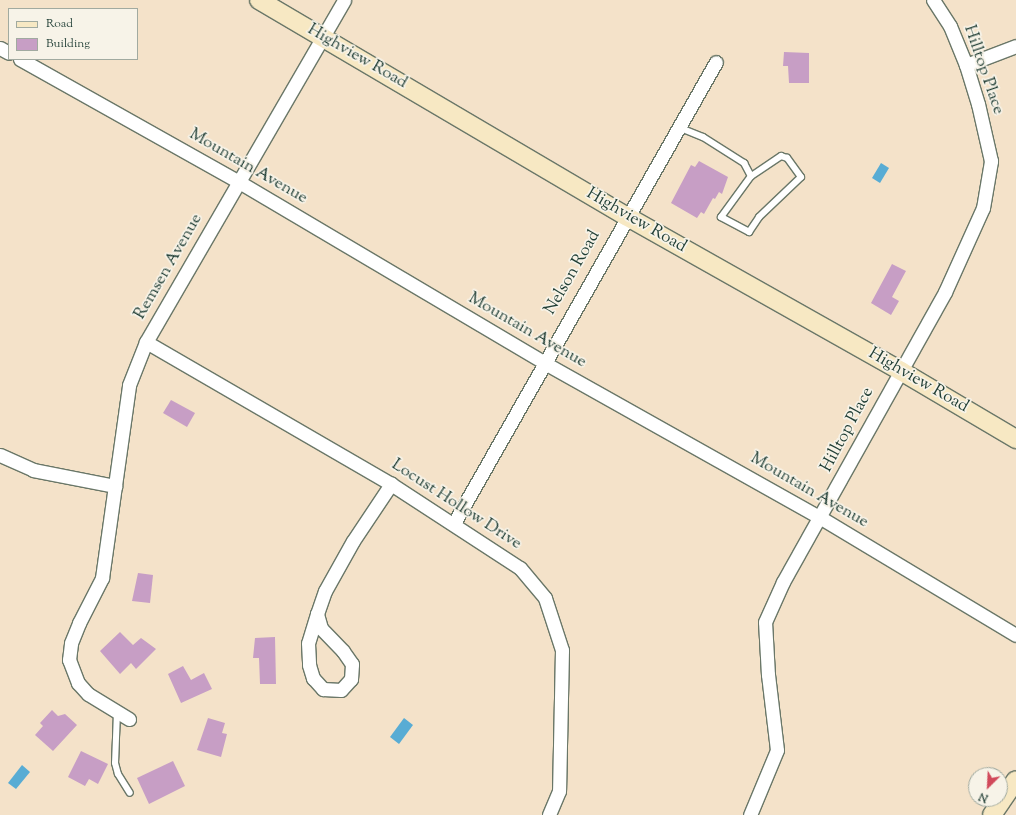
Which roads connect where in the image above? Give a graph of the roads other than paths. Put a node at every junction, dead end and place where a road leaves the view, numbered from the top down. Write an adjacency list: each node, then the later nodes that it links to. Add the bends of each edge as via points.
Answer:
1 (258, 0): 4 (street, Highview Road)
2 (344, 0): 4 (street, Remsen Avenue)
3 (933, 0): 8 (street, Hilltop Place, via 950,26)
4 (323, 37): 11 (street, Remsen Avenue); 12 (street, Highview Road)
5 (1016, 46): 8 (street)
6 (22, 60): 11 (street, Mountain Avenue)
7 (716, 62): 9 (street, Nelson Road)
8 (966, 65): 15 (street, Hilltop Place, via 991,161 983,208 945,292)
9 (678, 126): 10 (lane, via 740,158); 12 (street, Nelson Road)
10 (751, 176): 10 (lane, via 721,217 749,232 759,216 801,178 787,158 781,156)
11 (239, 182): 13 (street, Remsen Avenue); 14 (street, Mountain Avenue)
12 (626, 216): 14 (street, Nelson Road); 15 (street, Highview Road)
13 (146, 342): 18 (street, Locust Hollow Drive); 19 (street, Remsen Avenue, via 129,385)
14 (543, 362): 20 (street, Mountain Avenue); 21 (street, Nelson Road)
15 (901, 370): 16 (street, Highview Road); 20 (street, Hilltop Place)
16 (1016, 439)
17 (0, 455): 19 (street, via 33,470)
18 (391, 484): 21 (street, Locust Hollow Drive); 22 (street, via 352,541 324,591)
19 (115, 486): 24 (street, Remsen Avenue, via 102,578 76,630 69,660 78,683 88,694)
20 (822, 518): 23 (street, Mountain Avenue); 29 (street, Hilltop Place, via 783,582 765,622 777,750)
21 (454, 523): 28 (street, Locust Hollow Drive, via 520,568 545,598 562,650 558,791)
22 (317, 614): 22 (street, via 321,628 352,664 351,679 341,690 323,689 313,678 309,665 308,643)
23 (1016, 635)
24 (117, 711): 25 (street, Remsen Avenue); 27 (lane, via 115,763 118,774)
25 (129, 719)
26 (1016, 780): 30 (street)
27 (130, 793)
28 (549, 815)
29 (750, 815)
30 (992, 815)

